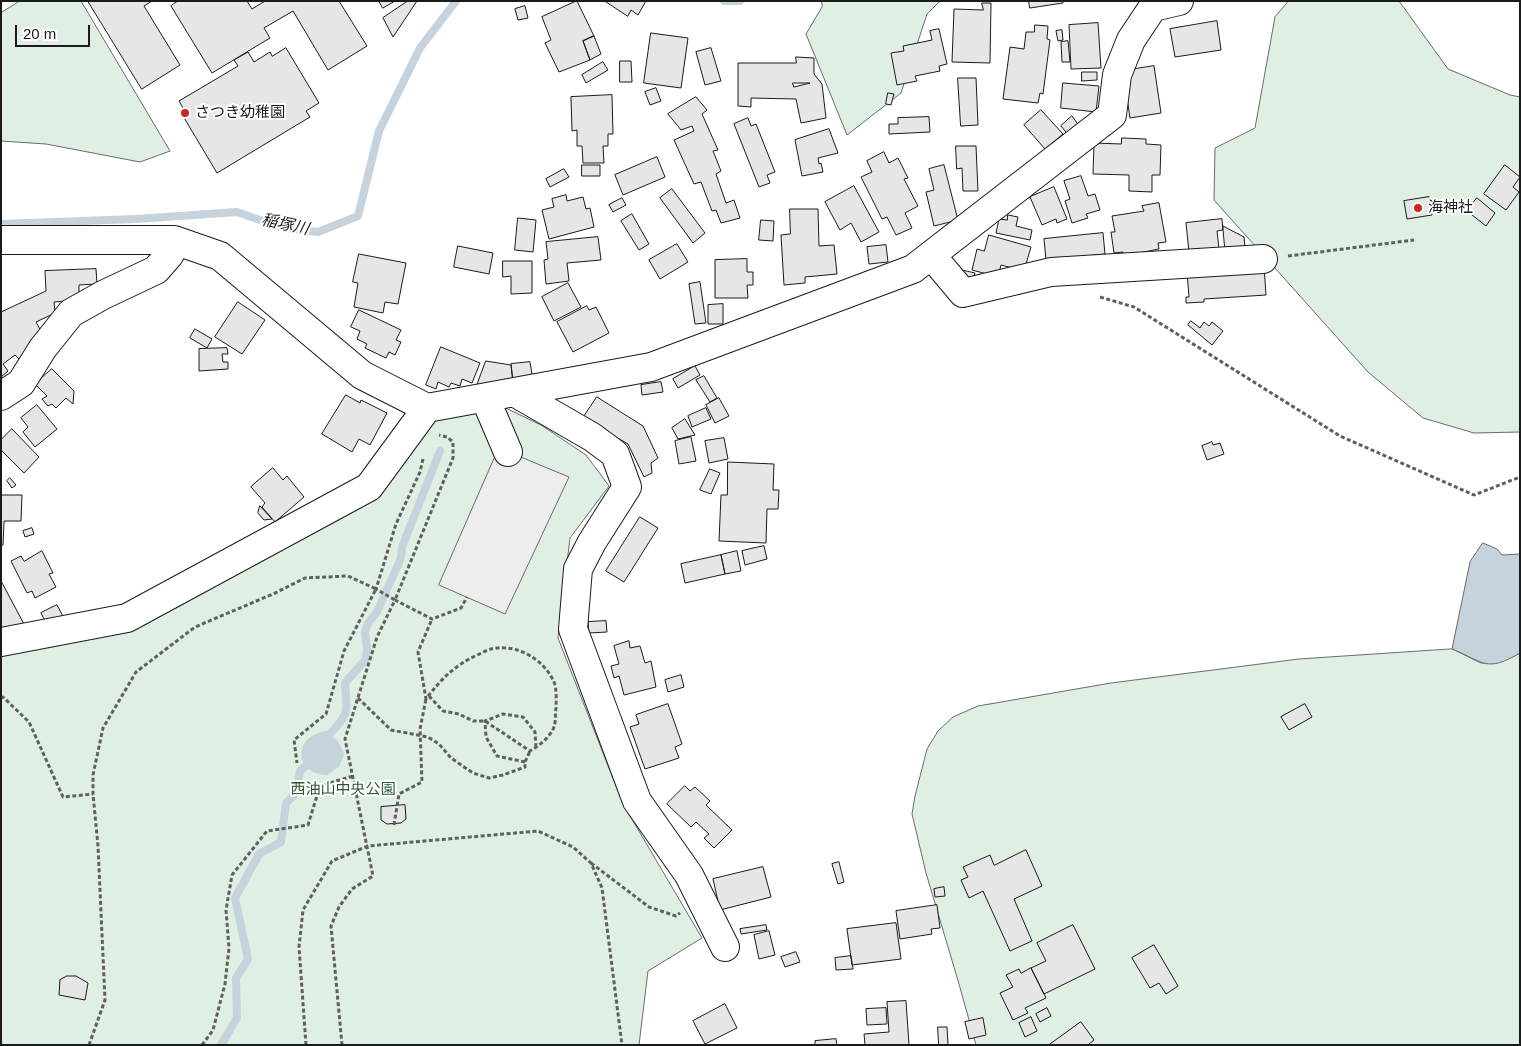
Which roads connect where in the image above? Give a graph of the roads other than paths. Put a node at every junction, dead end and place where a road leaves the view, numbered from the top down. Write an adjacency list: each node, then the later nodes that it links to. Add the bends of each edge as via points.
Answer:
1 (1179, 1): 4 (street, via 1153,7 1131,40 1117,75 1112,115)
2 (1, 240): 3 (street)
3 (174, 240): 7 (street, via 170,254 156,270 71,313 21,383); 9 (street, via 220,256 362,375)
4 (931, 255): 5 (street, via 963,293 1051,272); 6 (street, via 914,268 651,367)
5 (1263, 259)
6 (514, 392): 8 (street); 12 (street, via 615,454 627,488 578,569 573,629 637,801 690,875)
7 (1, 396)
8 (485, 398): 9 (street); 10 (street)
9 (425, 421): 11 (street, via 370,487 127,618)
10 (508, 452)
11 (1, 642)
12 (726, 946)

